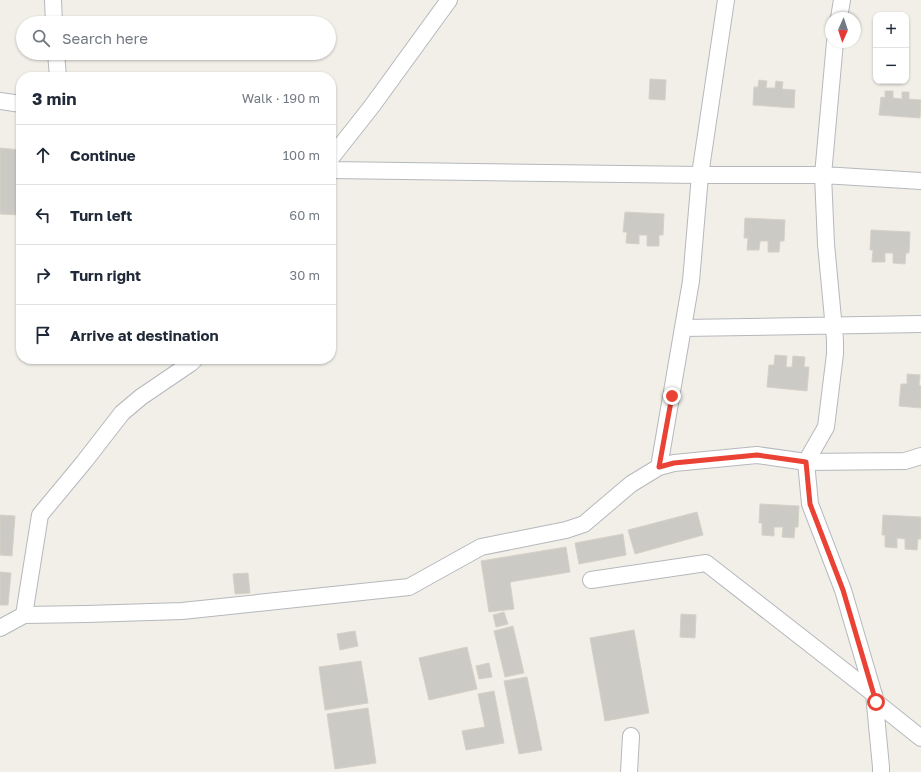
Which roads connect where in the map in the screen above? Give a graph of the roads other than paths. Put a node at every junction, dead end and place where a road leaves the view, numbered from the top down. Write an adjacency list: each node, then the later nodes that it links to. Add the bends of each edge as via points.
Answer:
1 (53, 0): 6 (street)
2 (449, 0): 12 (street)
3 (726, 0): 14 (street)
4 (842, 0): 5 (street)
5 (840, 12)
6 (54, 16)
7 (834, 48): 15 (street)
8 (57, 60): 9 (street)
9 (58, 72)
10 (0, 101): 11 (street)
11 (16, 103)
12 (336, 152)
13 (336, 170): 14 (street)
14 (700, 175): 15 (street); 19 (street, via 691,281)
15 (823, 175): 16 (street); 18 (street, via 826,244)
16 (921, 181)
17 (921, 324): 18 (street)
18 (834, 325): 19 (street); 22 (street, via 835,354 826,427)
19 (683, 328): 23 (street)
20 (190, 364): 25 (street, via 122,413 40,515)
21 (921, 456): 22 (street, via 904,461)
22 (806, 462): 23 (street, via 757,455 674,463); 27 (street, via 810,504 843,590)
23 (659, 467): 25 (street, via 631,484 584,524 480,547 409,587 182,611)
24 (591, 580): 27 (street, via 706,563)
25 (24, 615): 26 (street)
26 (0, 628)
27 (874, 694): 29 (street, via 876,702); 31 (street)
28 (631, 736): 30 (street)
29 (921, 738)
30 (629, 772)
31 (881, 772)

